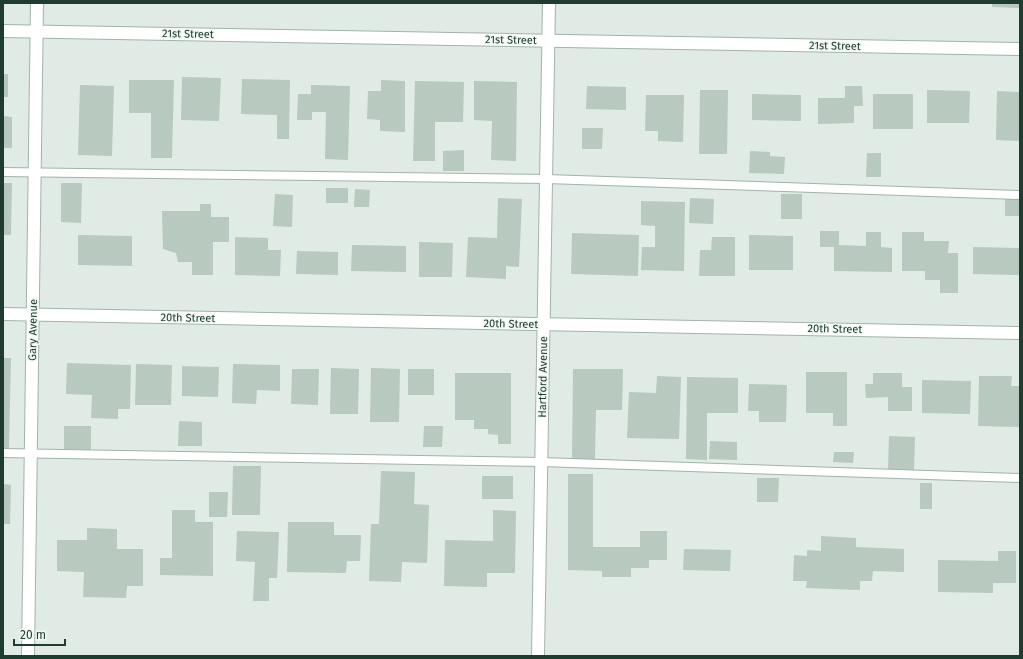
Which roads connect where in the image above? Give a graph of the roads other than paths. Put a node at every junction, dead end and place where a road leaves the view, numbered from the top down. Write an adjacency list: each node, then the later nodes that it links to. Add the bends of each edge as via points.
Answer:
1 (37, 3): 4 (street, Gary Avenue)
2 (550, 3): 5 (street, Hartford Avenue)
3 (3, 31): 4 (street, 21st Street)
4 (37, 32): 5 (street, 21st Street); 8 (street, Gary Avenue)
5 (549, 41): 6 (street, 21st Street); 9 (street, Hartford Avenue)
6 (1020, 49)
7 (3, 172): 8 (lane)
8 (35, 172): 9 (lane); 12 (street, Gary Avenue)
9 (546, 179): 10 (lane); 13 (street, Hartford Avenue)
10 (1020, 195)
11 (3, 314): 12 (street, 20th Street)
12 (33, 315): 13 (street, 20th Street); 16 (street, Gary Avenue)
13 (544, 324): 14 (street, 20th Street); 17 (street, Hartford Avenue)
14 (1020, 333)
15 (3, 453): 16 (lane)
16 (31, 454): 17 (lane); 19 (street, Gary Avenue)
17 (542, 462): 18 (lane); 20 (street, Hartford Avenue)
18 (1020, 478)
19 (28, 656)
20 (538, 656)

